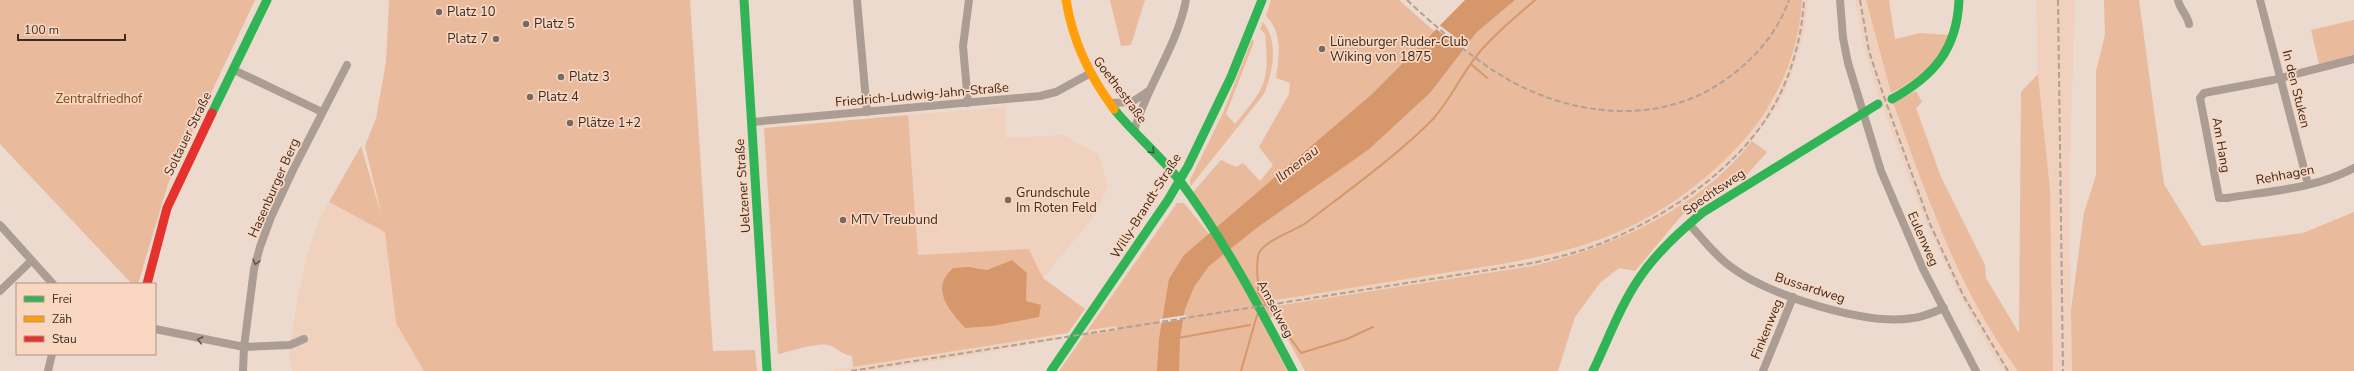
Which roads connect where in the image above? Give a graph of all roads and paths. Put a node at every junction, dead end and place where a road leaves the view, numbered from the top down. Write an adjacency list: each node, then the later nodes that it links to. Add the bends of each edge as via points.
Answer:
1 (267, 0): 15 (street, Soltauer Straße)
2 (744, 0): 26 (street, Uelzener Straße)
3 (857, 0): 24 (street)
4 (969, 0): 20 (street, via 963,46)
5 (1066, 0): 16 (street, Goethestraße, via 1073,40)
6 (1186, 0): 18 (street, via 1171,49)
7 (1262, 0): 29 (street, Willy-Brandt-Straße, via 1223,96)
8 (1840, 0): 25 (street, Eulenweg, via 1843,38)
9 (1959, 0): 19 (street, via 1958,24 1940,63 1922,82)
10 (2178, 0): 12 (street)
11 (2260, 0): 17 (street, In den Stuken)
12 (2189, 24)
13 (2354, 60): 17 (street)
14 (347, 65): 23 (street, Hasenburger Berg)
15 (234, 70): 23 (street); 36 (street, Soltauer Straße, via 167,208)
16 (1089, 74): 20 (street, Friedrich-Ludwig-Jahn-Straße, via 1049,94); 21 (street, Goethestraße)
17 (2281, 78): 30 (street, In den Stuken); 31 (street, Am Hang, via 2201,95)
18 (1147, 92): 21 (street, via 1132,102); 27 (street)
19 (1892, 99)
20 (968, 103): 24 (street, Friedrich-Ludwig-Jahn-Straße)
21 (1111, 103): 27 (street, Goethestraße)
22 (1878, 104): 25 (street, Spechtsweg)
23 (322, 112): 42 (street, Hasenburger Berg, one-way to 42, via 271,217 260,247 254,269)
24 (867, 112): 26 (street, Friedrich-Ludwig-Jahn-Straße)
25 (1862, 112): 32 (street, Spechtsweg, via 1702,213); 39 (street, Eulenweg, via 1895,206 1923,269)
26 (752, 122): 46 (street, Uelzener Straße)
27 (1134, 131): 29 (street, Goethestraße, one-way to 29)
28 (2354, 168): 30 (street, Rehhagen, via 2334,178)
29 (1180, 181): 47 (street, Willy-Brandt-Straße); 48 (street, Amselweg, via 1232,259)
30 (2308, 184): 31 (street, Rehhagen)
31 (2219, 198)
32 (1689, 224): 38 (street, Bussardweg, via 1719,257 1734,269 1765,286); 49 (street, Spechtsweg, via 1640,277)
33 (0, 225): 34 (street)
34 (31, 261): 35 (street); 37 (street)
35 (52, 283)
36 (148, 283)
37 (0, 291)
38 (1793, 297): 39 (street, Bussardweg, via 1824,307 1880,318 1912,319); 50 (street, Finkenweg)
39 (1944, 308): 51 (street, Eulenweg)
40 (156, 330): 42 (street, one-way to 40)
41 (304, 339): 42 (street, via 290,345)
42 (244, 347): 45 (street, Hasenburger Berg)
43 (52, 355): 44 (street)
44 (48, 371)
45 (243, 371)
46 (767, 371)
47 (1052, 371)
48 (1293, 371)
49 (1593, 371)
50 (1763, 371)
51 (1976, 371)

